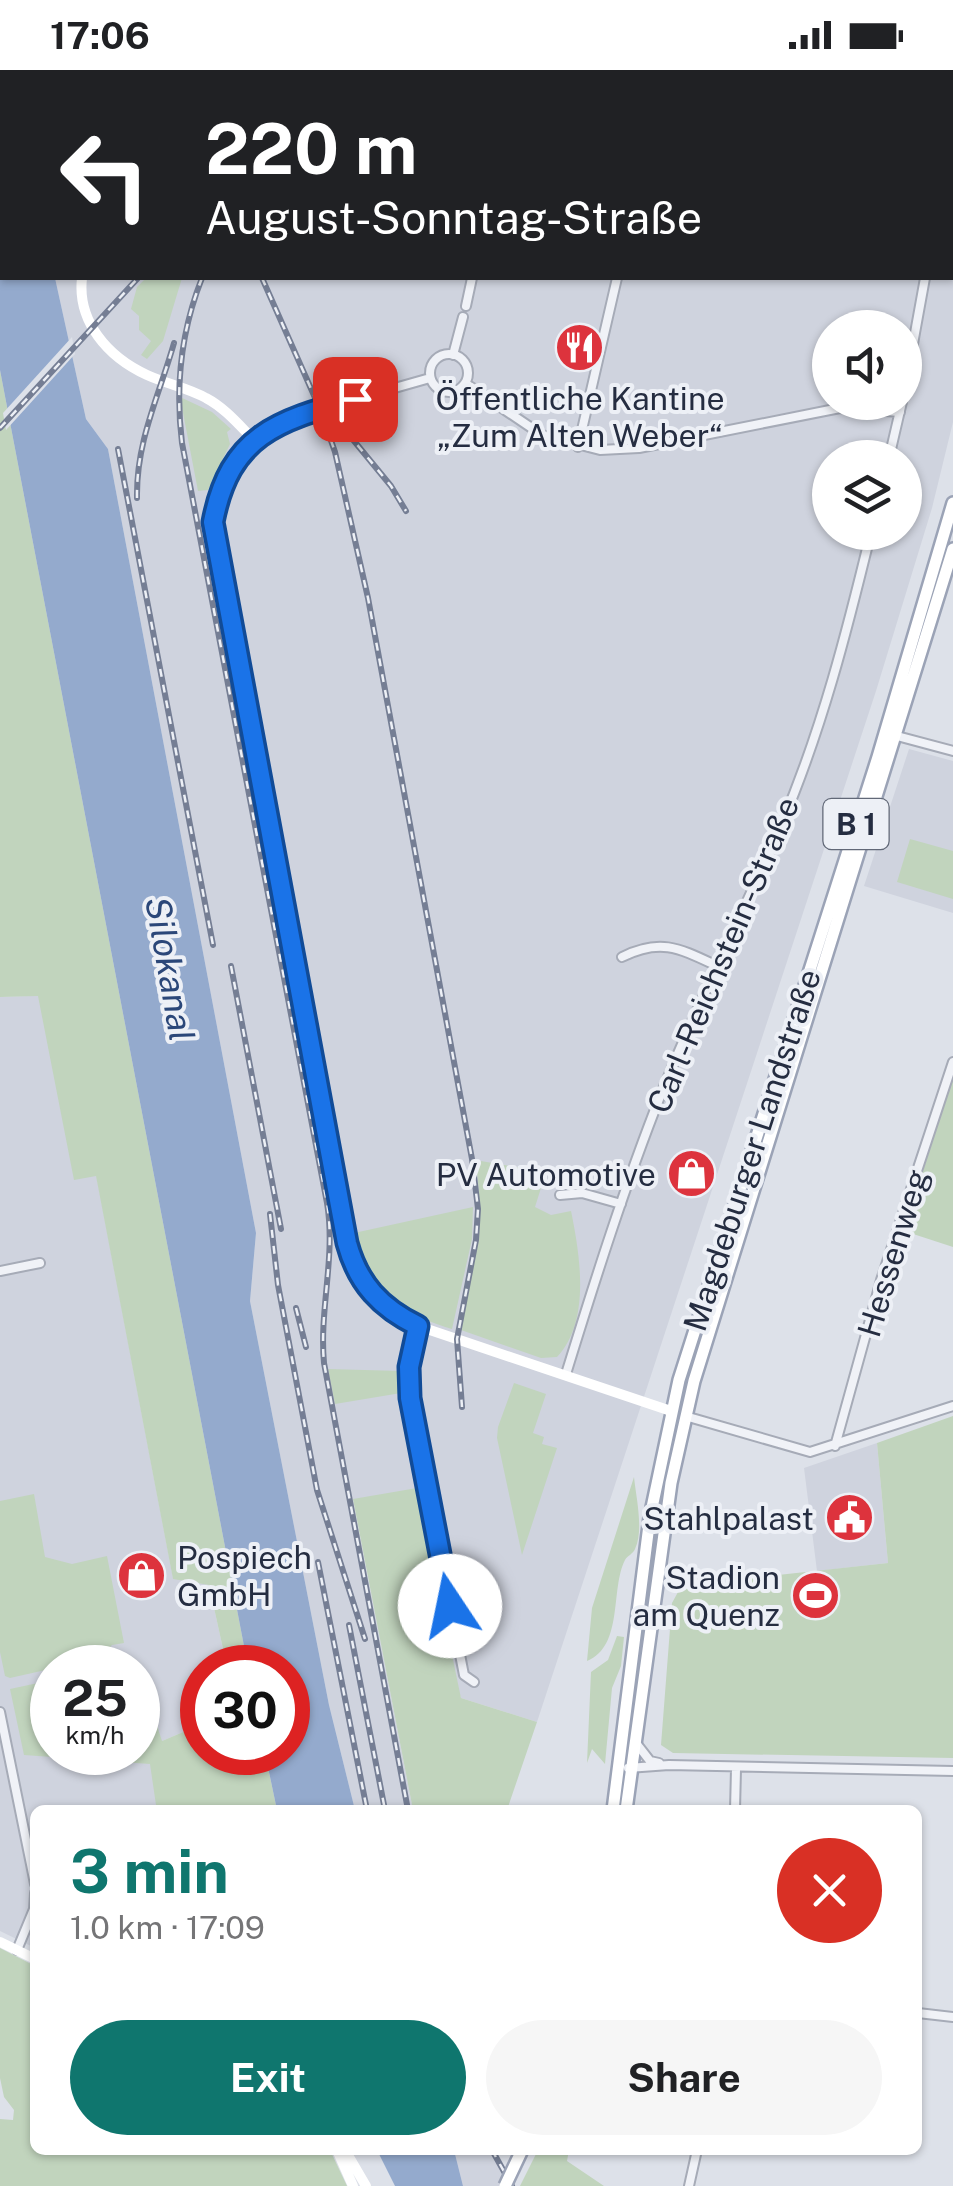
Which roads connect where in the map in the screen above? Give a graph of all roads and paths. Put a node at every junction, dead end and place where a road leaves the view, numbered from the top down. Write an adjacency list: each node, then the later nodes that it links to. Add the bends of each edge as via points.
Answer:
1 (82, 280): 12 (street, via 84,314 114,353 138,371 208,399)
2 (472, 280): 5 (street)
3 (617, 280): 13 (street)
4 (925, 280): 6 (street)
5 (466, 306)
6 (919, 310)
7 (463, 316): 8 (street)
8 (453, 355): 9 (street, via 435,360); 10 (street, via 467,369)
9 (430, 378): 10 (street, via 446,391); 12 (street, via 303,414)
10 (465, 384): 13 (street, via 532,430)
11 (812, 414): 13 (street, via 639,448)
12 (254, 440): 26 (street, via 219,494 215,541 347,1243 370,1291)
13 (578, 447)
14 (953, 503): 29 (main road, Magdeburger Landstraße / B 1)
15 (953, 549): 17 (main road, Magdeburger Landstraße / B 1)
16 (866, 550): 20 (street, Carl-Reichstein-Straße, via 814,737)
17 (897, 736): 18 (street); 30 (main road, Magdeburger Landstraße / B 1)
18 (953, 751)
19 (622, 957): 20 (street, via 643,946 662,946)
20 (716, 966): 23 (street, Carl-Reichstein-Straße)
21 (953, 1062): 31 (street, Hessenweg)
22 (560, 1195): 23 (street, via 582,1193)
23 (621, 1204): 27 (street, Carl-Reichstein-Straße)
24 (40, 1264): 25 (street)
25 (0, 1271)
26 (418, 1326): 27 (street); 32 (street, via 410,1398 464,1675)
27 (566, 1374): 29 (street)
28 (953, 1406): 31 (street)
29 (671, 1411): 30 (main road); 36 (main road, Magdeburger Landstraße / B 1, via 650,1517)
30 (685, 1416): 31 (street, via 804,1451); 34 (main road, Magdeburger Landstraße / B 1)
31 (835, 1446)
32 (474, 1682)
33 (0, 1712): 42 (street)
34 (636, 1743): 35 (street, via 650,1761); 36 (main road, Magdeburger Landstraße / B 1)
35 (668, 1765): 36 (street); 37 (street)
36 (626, 1768): 39 (main road, Magdeburger Landstraße / B 1); 40 (main road, Magdeburger Landstraße / B 1)
37 (736, 1769): 38 (street); 41 (street)
38 (953, 1771)
39 (615, 1805)
40 (626, 1805)
41 (735, 1805)
42 (30, 1859)
43 (30, 1918): 45 (street)
44 (0, 1942): 45 (street)
45 (16, 1950): 46 (street)
46 (30, 1957)
47 (922, 2013): 48 (street)
48 (953, 2017)
49 (339, 2155): 53 (street)
50 (348, 2155): 54 (street)
51 (520, 2155): 55 (main road, bridge)
52 (696, 2155): 56 (street)
53 (353, 2186)
54 (366, 2186)
55 (505, 2186)
56 (689, 2186)

